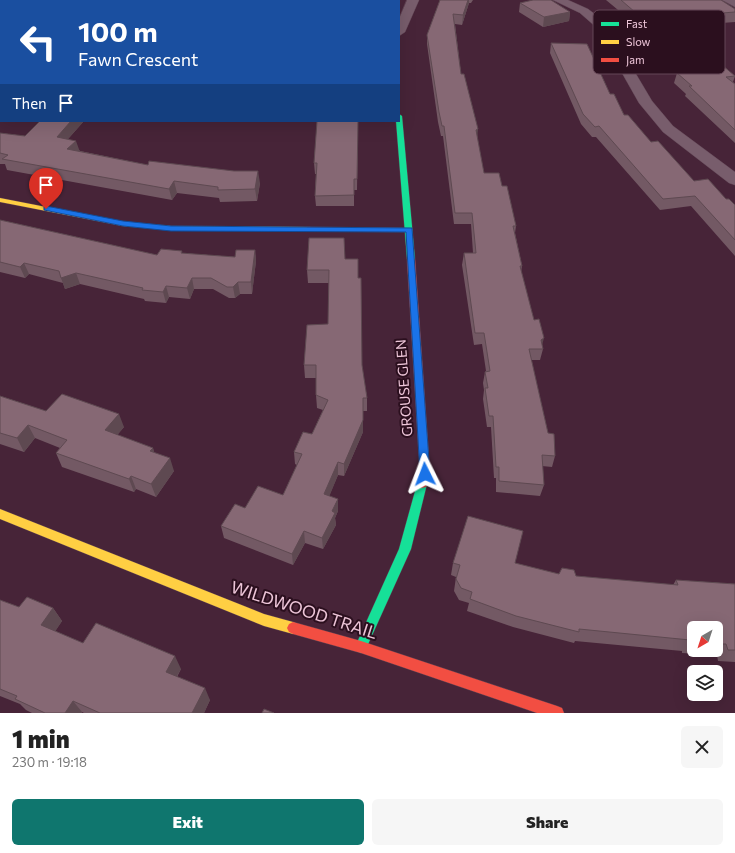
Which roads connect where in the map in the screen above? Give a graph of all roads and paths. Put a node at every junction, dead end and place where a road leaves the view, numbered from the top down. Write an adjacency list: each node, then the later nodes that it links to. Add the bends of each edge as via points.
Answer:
1 (413, 0): 6 (street)
2 (559, 0): 5 (street, via 584,11)
3 (728, 0): 4 (street)
4 (735, 4)
5 (593, 18)
6 (400, 30)
7 (630, 74): 9 (street, via 650,108 668,129)
8 (400, 122): 11 (street, GROUSE GLEN)
9 (735, 180)
10 (0, 200): 11 (street, via 123,224 171,228)
11 (409, 230): 13 (street, GROUSE GLEN, via 425,474 404,549)
12 (0, 514): 13 (street, WILDWOOD TRAIL, via 264,620)
13 (361, 647): 14 (street, WILDWOOD TRAIL)
14 (557, 713)

